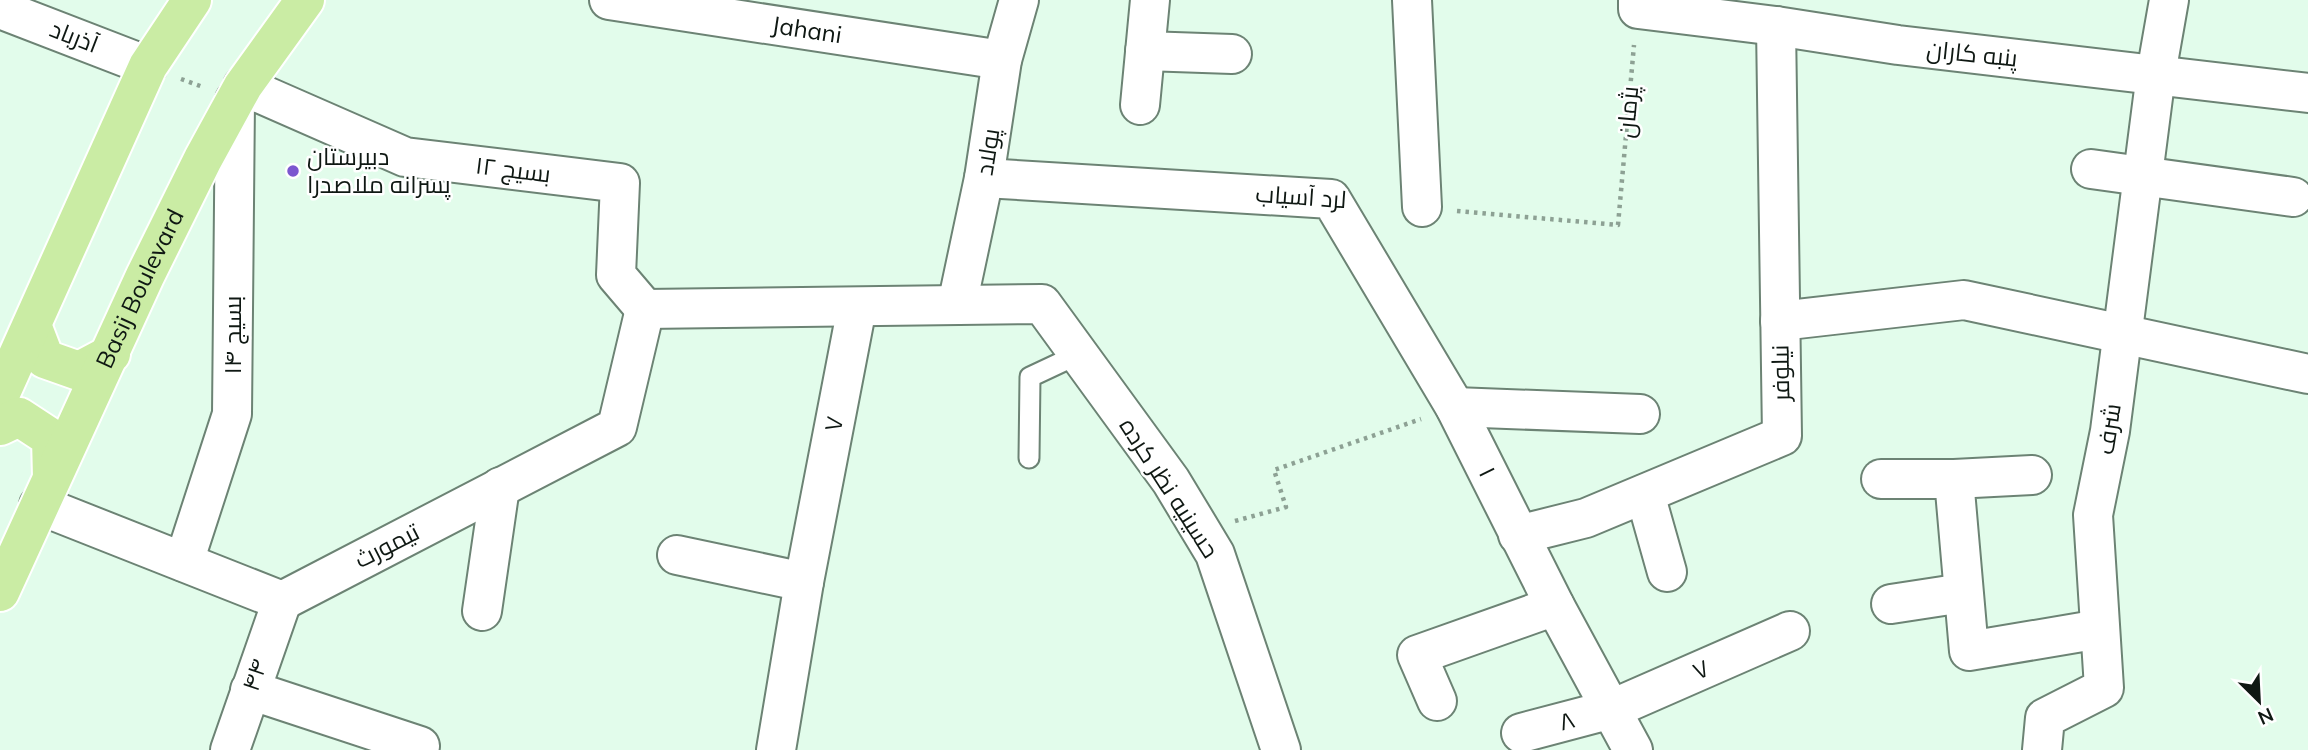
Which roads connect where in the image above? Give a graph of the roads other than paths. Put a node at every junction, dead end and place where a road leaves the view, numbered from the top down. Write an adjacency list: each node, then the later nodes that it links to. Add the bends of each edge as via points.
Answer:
1 (192, 0): 14 (main road)
2 (304, 0): 16 (main road, Basij Boulevard)
3 (609, 0): 13 (street, Jahani)
4 (1018, 0): 13 (street, پولاد)
5 (1150, 0): 11 (street)
6 (1412, 0): 24 (street)
7 (2169, 0): 15 (street, شرف)
8 (1638, 5): 10 (street, پنبه کاران)
9 (0, 9): 14 (street, آذرباد)
10 (1776, 26): 15 (street, پنبه کاران, via 1898,45); 28 (street, نیلوفر)
11 (1145, 51): 12 (street); 18 (street)
12 (1232, 54)
13 (1002, 60): 21 (street, پولاد)
14 (148, 66): 29 (main road)
15 (2156, 74): 17 (street, پنبه کاران); 20 (street, شرف)
16 (239, 93): 27 (street, بسیج ۱۲, via 405,157 620,183 616,275); 31 (main road, Basij Boulevard, via 145,276); 47 (street, بسیج ۱۴, via 232,414)
17 (2308, 93)
18 (1140, 104)
19 (2091, 169): 20 (street)
20 (2142, 177): 22 (street); 30 (street, شرف)
21 (984, 178): 23 (street, لرد آسیاب); 25 (street, پولاد)
22 (2293, 197)
23 (1331, 199): 35 (street, ۱)
24 (1422, 207)
25 (957, 305): 26 (street); 32 (street, حسینیه نظر کرده, via 1042,304)
26 (857, 307): 27 (street); 49 (street, ۷)
27 (645, 309): 42 (street, تیمورث, via 617,427)
28 (1780, 321): 30 (street, via 1964,300); 44 (street, نیلوفر, via 1782,436)
29 (32, 326): 31 (main road, via 45,359 79,370); 34 (main road)
30 (2122, 334): 33 (street); 56 (street, شرف, via 2093,515)
31 (111, 354): 43 (main road, Basij Boulevard)
32 (1079, 354): 38 (lane, via 1030,377); 65 (street, حسینیه نظر کرده, via 1171,481 1215,554)
33 (2308, 374)
34 (0, 396)
35 (1455, 407): 36 (street); 45 (street, ۱)
36 (1640, 414)
37 (0, 426): 43 (main road, via 19,418 51,438)
38 (1029, 458)
39 (2032, 475): 41 (street)
40 (1881, 479): 41 (street)
41 (1954, 479): 51 (street)
42 (500, 488): 52 (street, تیمورث); 55 (street)
43 (46, 491): 47 (street); 50 (main road, Basij Boulevard)
44 (1645, 494): 45 (street, نیلوفر, via 1586,518); 48 (street)
45 (1518, 535): 54 (street, ۱)
46 (677, 555): 49 (street)
47 (184, 562): 52 (street)
48 (1667, 572)
49 (804, 582): 64 (street, ۷)
50 (0, 593)
51 (1964, 593): 53 (street); 56 (street, via 1969,650)
52 (282, 601): 58 (street, ۴۴)
53 (1891, 604)
54 (1555, 606): 59 (street, via 1417,655); 60 (street, ۱)
55 (482, 611)
56 (2100, 629): 67 (street, شرف, via 2104,688 2045,718)
57 (1790, 631): 60 (street, ۷)
58 (250, 690): 62 (street, ۴۴); 63 (street, via 420,746)
59 (1437, 701)
60 (1612, 709): 61 (street, ۸); 66 (street, ۱)
61 (1521, 733)
62 (230, 750)
63 (419, 750)
64 (776, 750)
65 (1282, 750)
66 (1633, 750)
67 (2042, 750)

